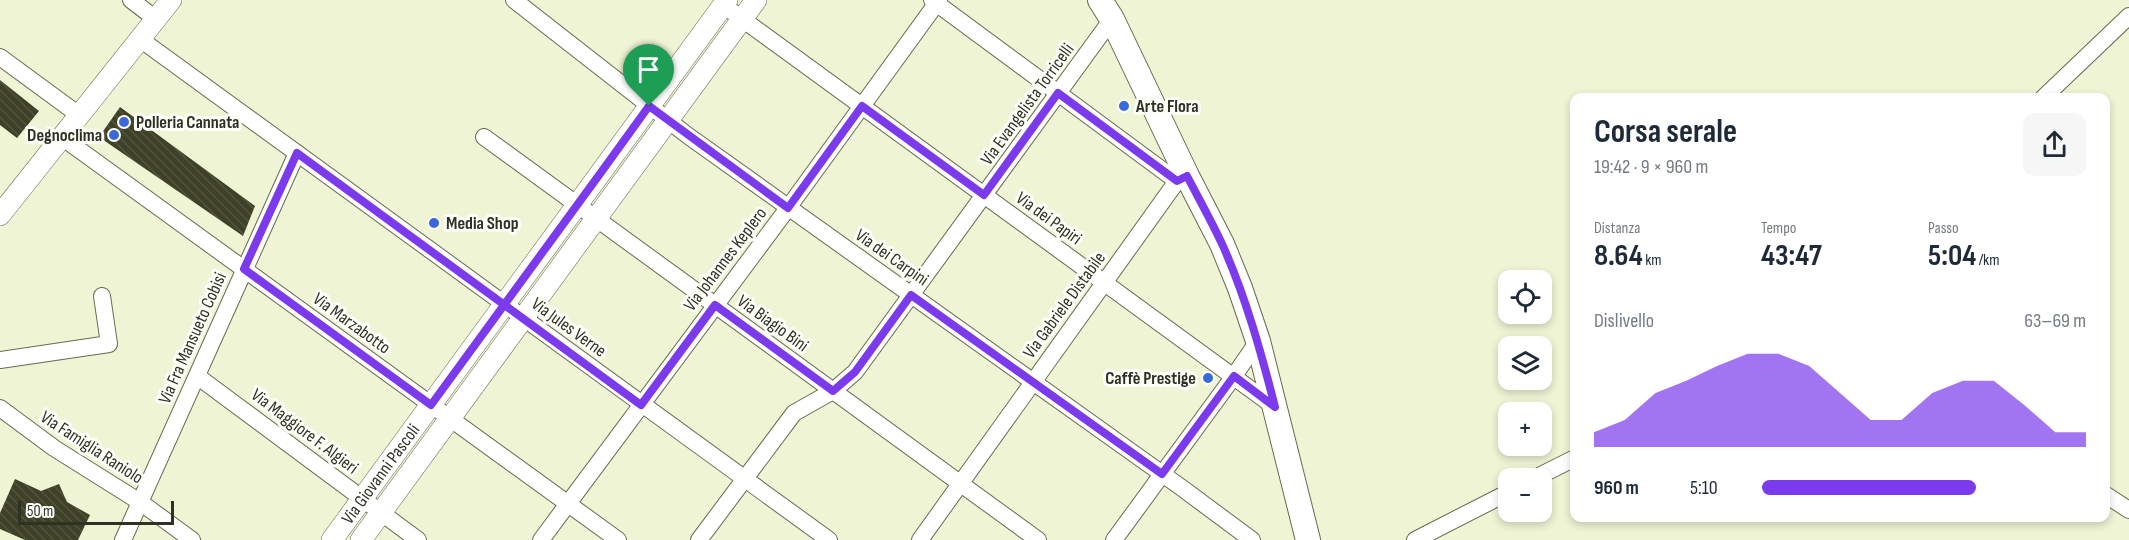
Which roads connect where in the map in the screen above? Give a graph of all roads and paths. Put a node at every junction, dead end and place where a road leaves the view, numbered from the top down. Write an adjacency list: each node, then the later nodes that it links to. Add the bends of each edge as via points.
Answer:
1 (131, 0): 10 (street)
2 (171, 0): 10 (street)
3 (514, 0): 15 (street, Via dei Carpini)
4 (756, 0): 9 (street, Via Giovanni Pascoli)
5 (936, 1): 13 (street); 16 (street, Via Johannes Keplero)
6 (725, 3): 9 (street, Via dei Papiri); 15 (street, Via Giovanni Pascoli)
7 (1106, 10): 13 (street, Via Evangelista Torricelli); 22 (main road)
8 (2129, 16): 14 (street)
9 (742, 19): 16 (street, Via dei Papiri); 18 (street, Via Giovanni Pascoli)
10 (156, 20): 11 (street)
11 (140, 39): 17 (street); 21 (street, Via Jules Verne)
12 (0, 57): 17 (street)
13 (1058, 93): 22 (street); 23 (street, Via Evangelista Torricelli)
14 (2048, 93)
15 (649, 106): 18 (street, Via dei Carpini); 24 (street, Via Giovanni Pascoli)
16 (862, 106): 23 (street, Via dei Papiri); 25 (street, Via Johannes Keplero)
17 (79, 115): 20 (street)
18 (668, 120): 25 (street, Via dei Carpini); 27 (street, Via Giovanni Pascoli)
19 (484, 137): 24 (street, Via Biagio Bini)
20 (63, 138): 26 (street); 28 (street, Via Marzabotto)
21 (297, 153): 28 (street, Via Fra Mansueto Cobisi); 32 (street, Via Jules Verne)
22 (1182, 179): 29 (street, Via Gabriele Distabile); 35 (main road, via 1222,244)
23 (984, 195): 29 (street, Via dei Papiri); 30 (street, Via Evangelista Torricelli)
24 (578, 205): 27 (street, Via Biagio Bini); 32 (street, Via Giovanni Pascoli)
25 (788, 208): 30 (street, Via dei Carpini); 33 (street, Via Johannes Keplero)
26 (0, 215)
27 (596, 218): 33 (street, Via Biagio Bini); 34 (street, Via Giovanni Pascoli)
28 (244, 269): 37 (street, Via Fra Mansueto Cobisi); 41 (street, Via Marzabotto)
29 (1105, 283): 38 (street, Via dei Papiri); 39 (street, Via Gabriele Distabile)
30 (911, 295): 39 (street, Via dei Carpini); 40 (street, Via Evangelista Torricelli, via 855,372)
31 (102, 296): 36 (street, via 109,344)
32 (505, 304): 34 (street, Via Jules Verne); 41 (street, Via Giovanni Pascoli)
33 (715, 305): 40 (street, Via Biagio Bini); 42 (street, Via Johannes Keplero)
34 (523, 318): 42 (street, Via Jules Verne); 45 (street, Via Giovanni Pascoli)
35 (1258, 341): 38 (street); 43 (main road)
36 (0, 360)
37 (197, 376): 53 (street, Via Maggiore F. Algieri); 54 (street, Via Fra Mansueto Cobisi)
38 (1234, 376): 43 (street, Via dei Papiri); 48 (street)
39 (1033, 382): 48 (street, Via dei Carpini); 50 (street, Via Gabriele Distabile)
40 (833, 391): 49 (street, Via Evangelista Torricelli, via 794,413); 50 (street, Via Biagio Bini)
41 (431, 405): 45 (street, Via Marzabotto); 53 (street, Via Giovanni Pascoli)
42 (641, 405): 49 (street, Via Jules Verne); 55 (street, Via Johannes Keplero)
43 (1275, 407): 71 (main road)
44 (0, 408): 54 (street, Via Famiglia Raniolo, via 54,448)
45 (450, 418): 55 (street, Via Marzabotto); 57 (street, Via Giovanni Pascoli)
46 (1570, 460): 47 (street)
47 (1552, 470)
48 (1162, 474): 69 (street); 70 (street, Via dei Carpini)
49 (745, 479): 65 (street, Via Evangelista Torricelli); 66 (street, Via Jules Verne)
50 (960, 483): 67 (street, Via Gabriele Distabile); 68 (street, Via Biagio Bini)
51 (1498, 498): 72 (street)
52 (2110, 498): 56 (street)
53 (363, 499): 57 (street, Via Maggiore F. Algieri); 60 (street, Via Giovanni Pascoli)
54 (140, 502): 58 (street, Via Fra Mansueto Cobisi); 59 (street, Via Famiglia Raniolo)
55 (568, 504): 63 (street, Via Johannes Keplero); 64 (street, Via Marzabotto)
56 (2129, 510)
57 (381, 512): 61 (street, Via Giovanni Pascoli); 62 (street, Via Maggiore F. Algieri)
58 (123, 540)
59 (192, 540)
60 (332, 540)
61 (361, 540)
62 (418, 540)
63 (541, 540)
64 (618, 540)
65 (699, 540)
66 (829, 540)
67 (920, 540)
68 (1038, 540)
69 (1114, 540)
70 (1252, 540)
71 (1308, 540)
72 (1415, 540)

